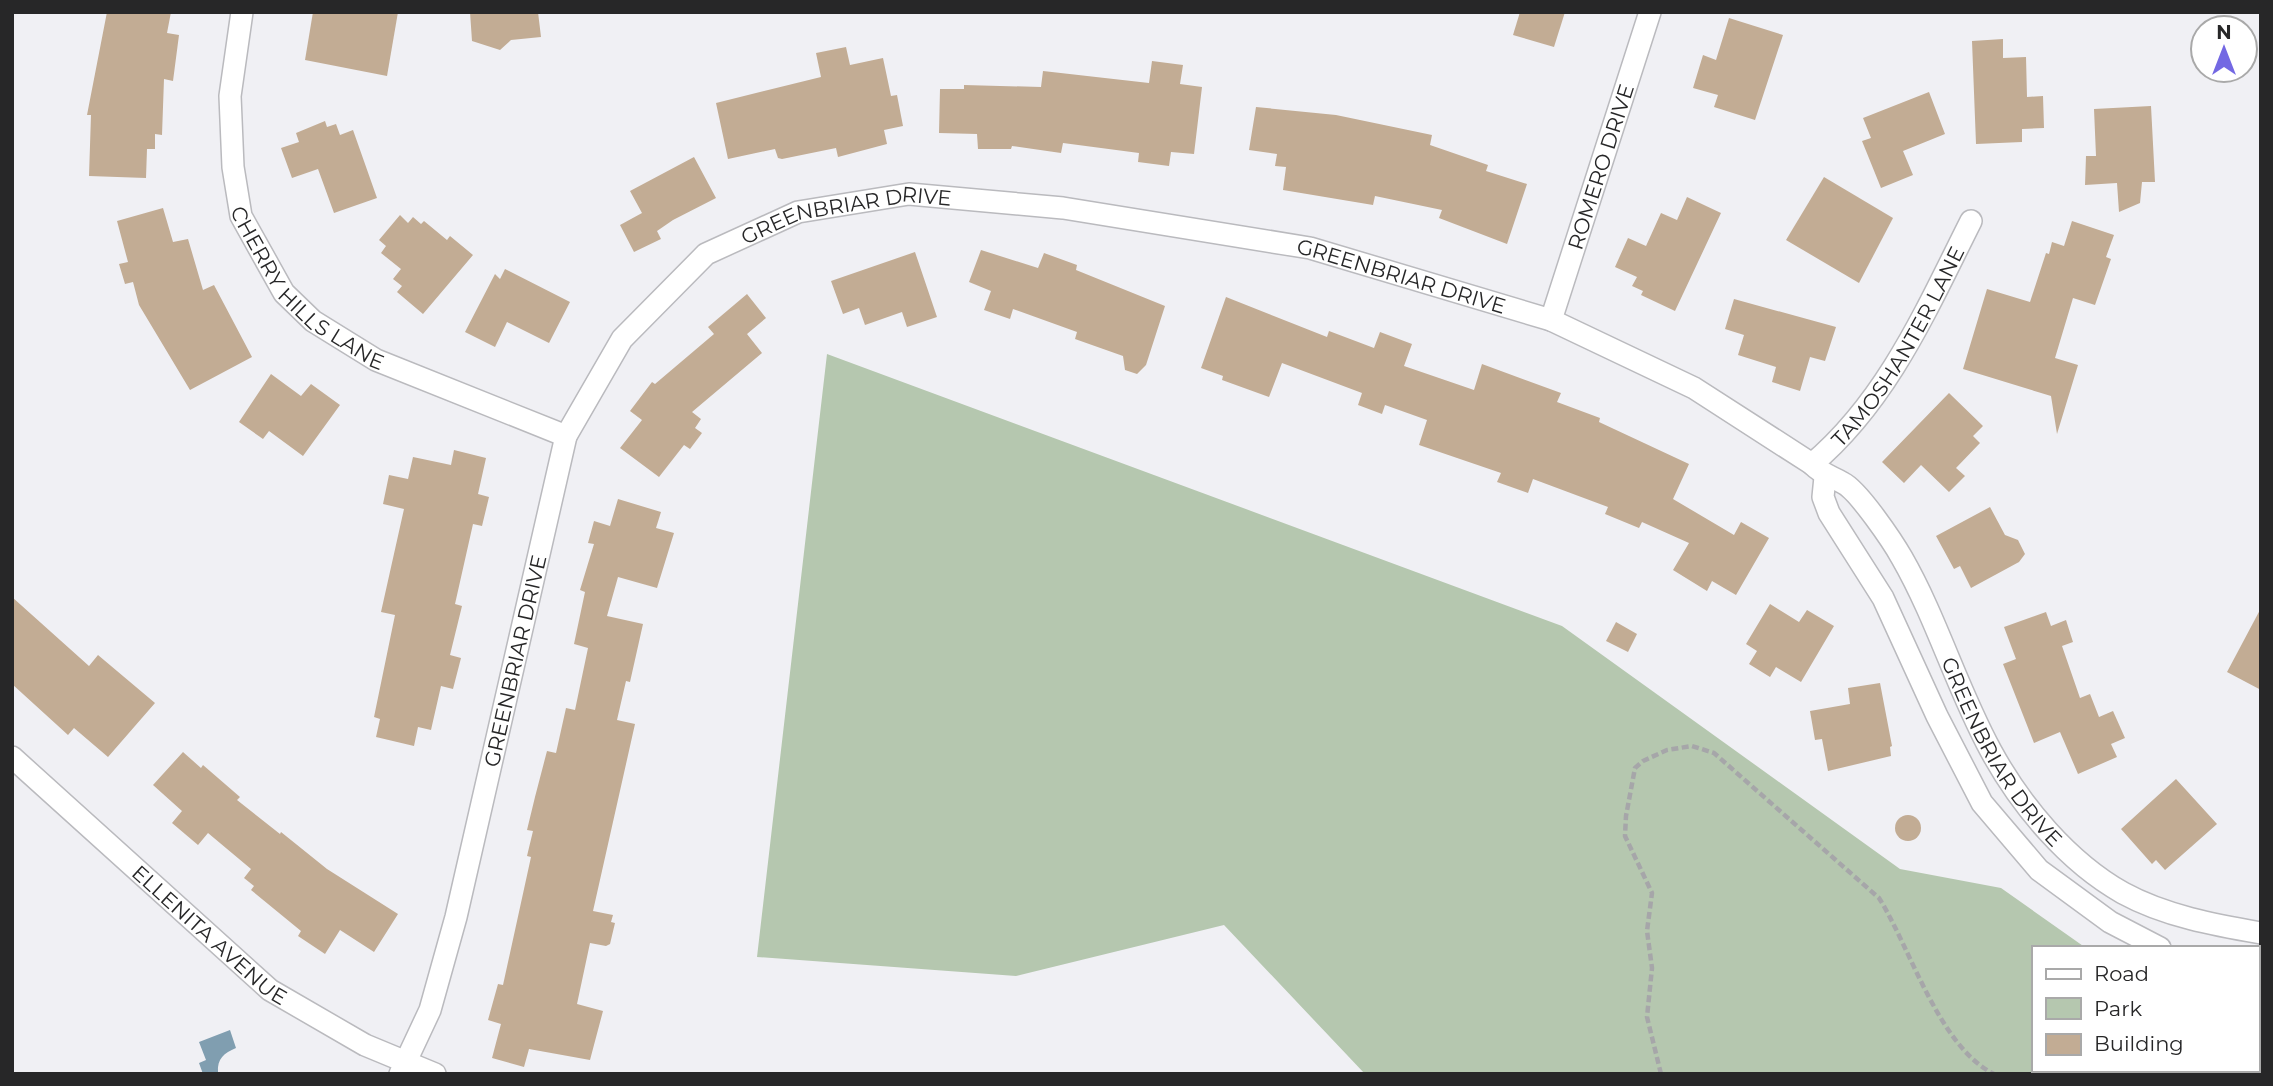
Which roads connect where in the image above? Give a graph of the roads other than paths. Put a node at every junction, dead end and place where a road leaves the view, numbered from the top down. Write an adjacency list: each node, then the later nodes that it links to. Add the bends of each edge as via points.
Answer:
1 (242, 12): 5 (street, CHERRY HILLS LANE, via 230,96 233,167 241,216 284,293 313,321 376,360)
2 (1650, 12): 4 (street, ROMERO DRIVE)
3 (1971, 220): 6 (street, TAMOSHANTER LANE, via 1891,374)
4 (1551, 320): 5 (street, GREENBRIAR DRIVE, via 1310,248 1063,208 909,194 798,212 706,254 622,339); 6 (street, GREENBRIAR DRIVE, via 1694,388)
5 (566, 436): 10 (street, GREENBRIAR DRIVE, via 456,917 430,1010)
6 (1818, 470): 8 (street, GREENBRIAR DRIVE, via 1845,483 1879,523 1902,558 1991,751 2032,813 2076,859 2124,894 2183,917); 9 (street, GREENBRIAR DRIVE, via 1829,513 1883,598 1982,803 2039,870 2110,922)
7 (12, 757): 10 (street, ELLENITA AVENUE, via 270,990)
8 (2261, 933)
9 (2156, 946)
10 (404, 1067): 11 (street, ELLENITA AVENUE)
11 (435, 1074)

